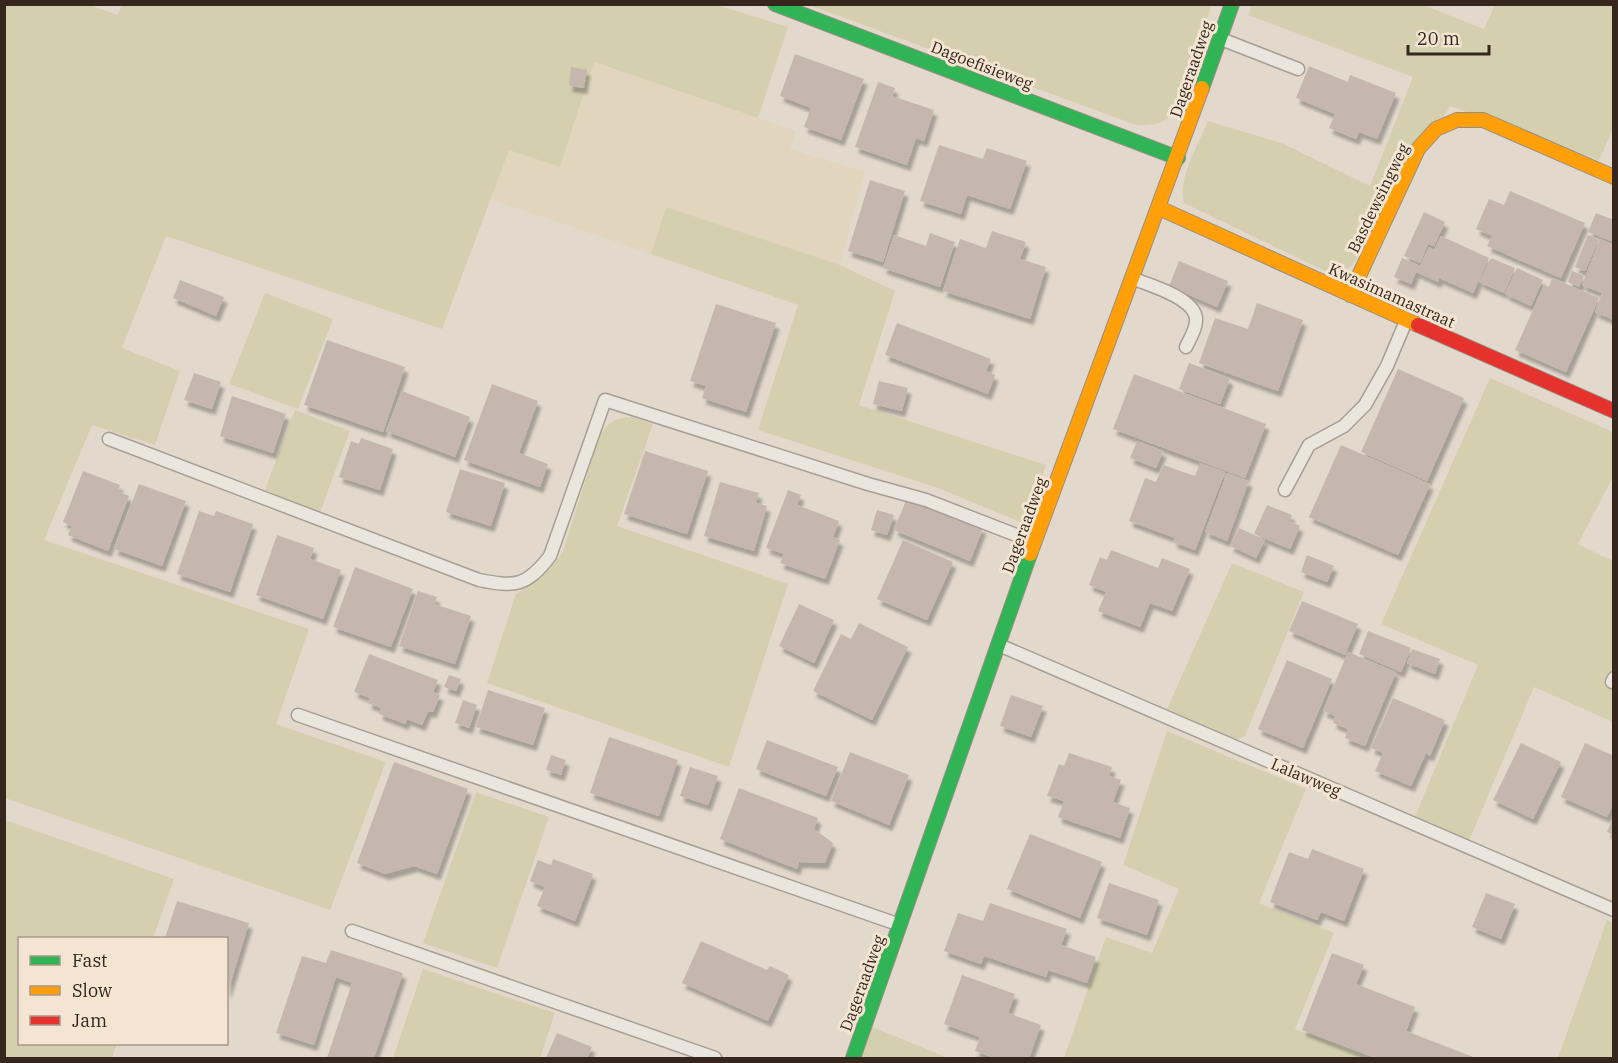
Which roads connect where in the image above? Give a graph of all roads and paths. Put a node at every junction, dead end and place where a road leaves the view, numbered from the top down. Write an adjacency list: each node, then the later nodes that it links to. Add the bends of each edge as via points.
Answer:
1 (775, 4): 5 (street, Dagoefisieweg)
2 (1232, 4): 3 (street, Dageraadweg)
3 (1220, 39): 4 (lane); 5 (street, Dageraadweg)
4 (1298, 69)
5 (1178, 158): 7 (street, Dageraadweg)
6 (1614, 177): 9 (street, Basdewsingweg, via 1483,120 1457,120 1436,129 1418,149)
7 (1159, 208): 8 (street, Dageraadweg); 9 (street, Kwasimamastraat)
8 (1133, 278): 11 (lane, via 1194,310 1196,323); 15 (street, Dageraadweg)
9 (1350, 295): 10 (street, Kwasimamastraat)
10 (1406, 319): 12 (street, Kwasimamastraat); 14 (lane, via 1387,366 1365,405 1344,426 1309,445)
11 (1186, 347)
12 (1614, 411)
13 (109, 439): 15 (lane, via 479,580 506,586 526,580 550,556 605,400 926,500)
14 (1285, 490)
15 (1035, 542): 16 (street, Dageraadweg)
16 (998, 644): 18 (lane, Lalawweg); 19 (street, Dageraadweg)
17 (298, 715): 19 (lane)
18 (1614, 910)
19 (901, 925): 22 (street, Dageraadweg)
20 (351, 932): 21 (lane)
21 (715, 1059)
22 (853, 1059)

